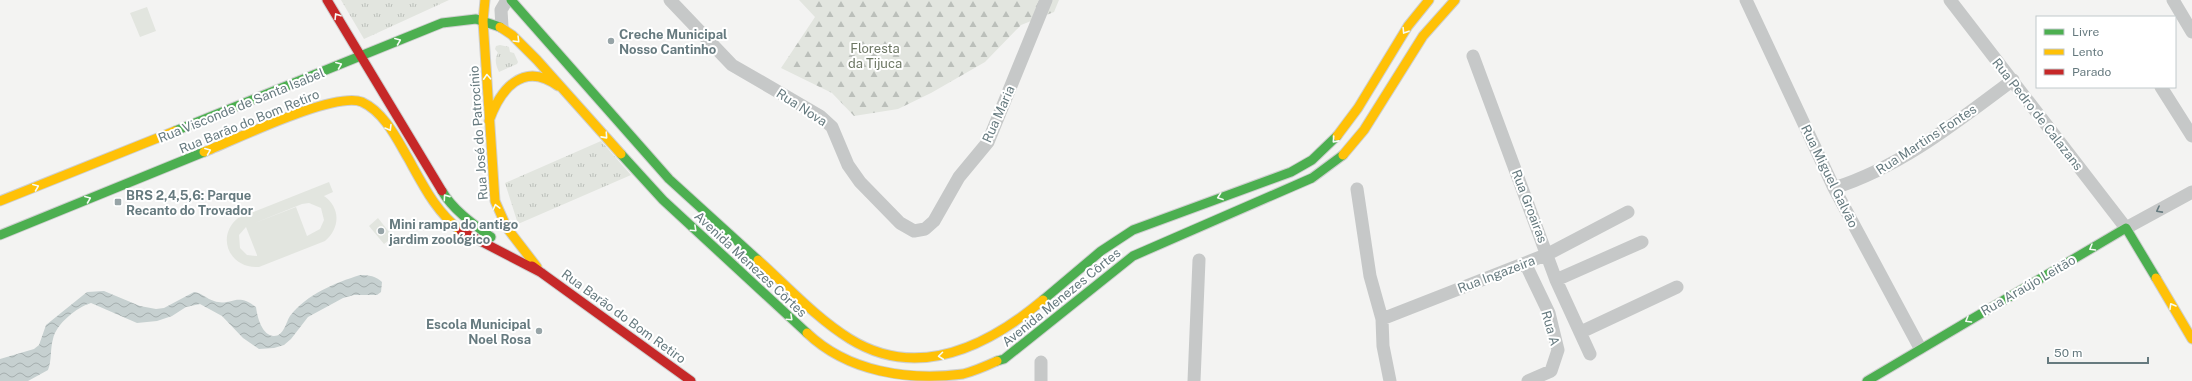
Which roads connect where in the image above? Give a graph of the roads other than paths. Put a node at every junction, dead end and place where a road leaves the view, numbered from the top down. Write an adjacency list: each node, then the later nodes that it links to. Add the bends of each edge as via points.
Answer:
1 (327, 0): 15 (main road, Rua Barão do Bom Retiro, one-way to 1)
2 (485, 0): 12 (main road, Rua José do Patrocínio)
3 (507, 0): 13 (street, via 500,10)
4 (511, 0): 7 (main road, Avenida Menezes Côrtes, one-way to 4, via 1408,25 1350,121 1328,147 1308,164 1147,222 1104,247 1029,312 987,341 968,350 945,356 921,358 882,353 859,344 818,314 670,179)
5 (670, 0): 28 (street, Rua Nova, via 732,66 820,116 832,127 848,165 860,182 900,223)
6 (1046, 0): 28 (street, Rua Maria, via 988,142 959,177 934,221 925,229)
7 (1429, 0)
8 (1455, 0): 19 (main road, Avenida Menezes Côrtes, one-way to 8, via 663,200 815,342 860,368 905,378 935,379 964,374 1004,359 1133,256 1295,187 1325,170 1352,147 1423,36)
9 (1747, 0): 22 (street, Rua Miguel Galvão)
10 (1950, 0): 17 (street, Rua Pedro de Calazans)
11 (2173, 0): 14 (street)
12 (483, 21): 13 (main road, Avenida Menezes Côrtes); 15 (main road, Rua Visconde de Santa Isabel, one-way to 12, via 452,20); 20 (main road, Rua José do Patrocínio, one-way to 12)
13 (502, 27): 19 (main road, Avenida Menezes Côrtes, one-way to 19, via 537,60)
14 (2192, 32)
15 (361, 56): 25 (main road, Rua Visconde de Santa Isabel, one-way to 15); 34 (main road, Rua Barão do Bom Retiro, one-way to 15, via 477,228 455,209)
16 (1473, 56): 31 (street, Rua Groairas)
17 (2014, 80): 22 (street, Rua Martins Fontes, via 1913,150 1871,174); 27 (street, Rua Pedro de Calazans)
18 (2162, 88): 21 (street)
19 (568, 95): 20 (main road, via 555,84 540,77 527,76 516,79 501,93)
20 (489, 121): 34 (main road, Rua José do Patrocínio, one-way to 20, via 499,217 494,194)
21 (2192, 136)
22 (1834, 188): 40 (street, Rua Miguel Galvão)
23 (1357, 189): 37 (street, via 1370,276)
24 (2192, 192): 27 (street, Rua Araújo Leitão, one-way to 27)
25 (0, 201)
26 (1628, 212): 31 (street, Rua Ingazeira)
27 (2126, 228): 39 (main road, one-way to 27); 40 (main road, Rua Araújo Leitão, one-way to 40)
28 (914, 231)
29 (0, 235): 34 (main road, Rua Barão do Bom Retiro, one-way to 34, via 318,106 352,100 370,106 386,123 431,200 451,224)
30 (1642, 242): 35 (street)
31 (1548, 254): 33 (street, Rua Ingazeira); 35 (street, Rua Groairas)
32 (1199, 260): 45 (street)
33 (1525, 263): 37 (street, Rua Ingazeira); 47 (street, Rua A, via 1549,313 1558,350 1551,371)
34 (542, 273): 43 (main road, Rua Barão do Bom Retiro)
35 (1556, 280): 38 (street, Rua Groairas)
36 (1677, 287): 38 (street)
37 (1382, 319): 46 (street, via 1383,346)
38 (1581, 332): 41 (street, Rua Groairas)
39 (2192, 339)
40 (1920, 348): 48 (main road, Rua Araújo Leitão)
41 (1590, 354)
42 (1041, 362): 44 (street)
43 (689, 381)
44 (1041, 381)
45 (1194, 381)
46 (1390, 381)
47 (1528, 381)
48 (1867, 381)

